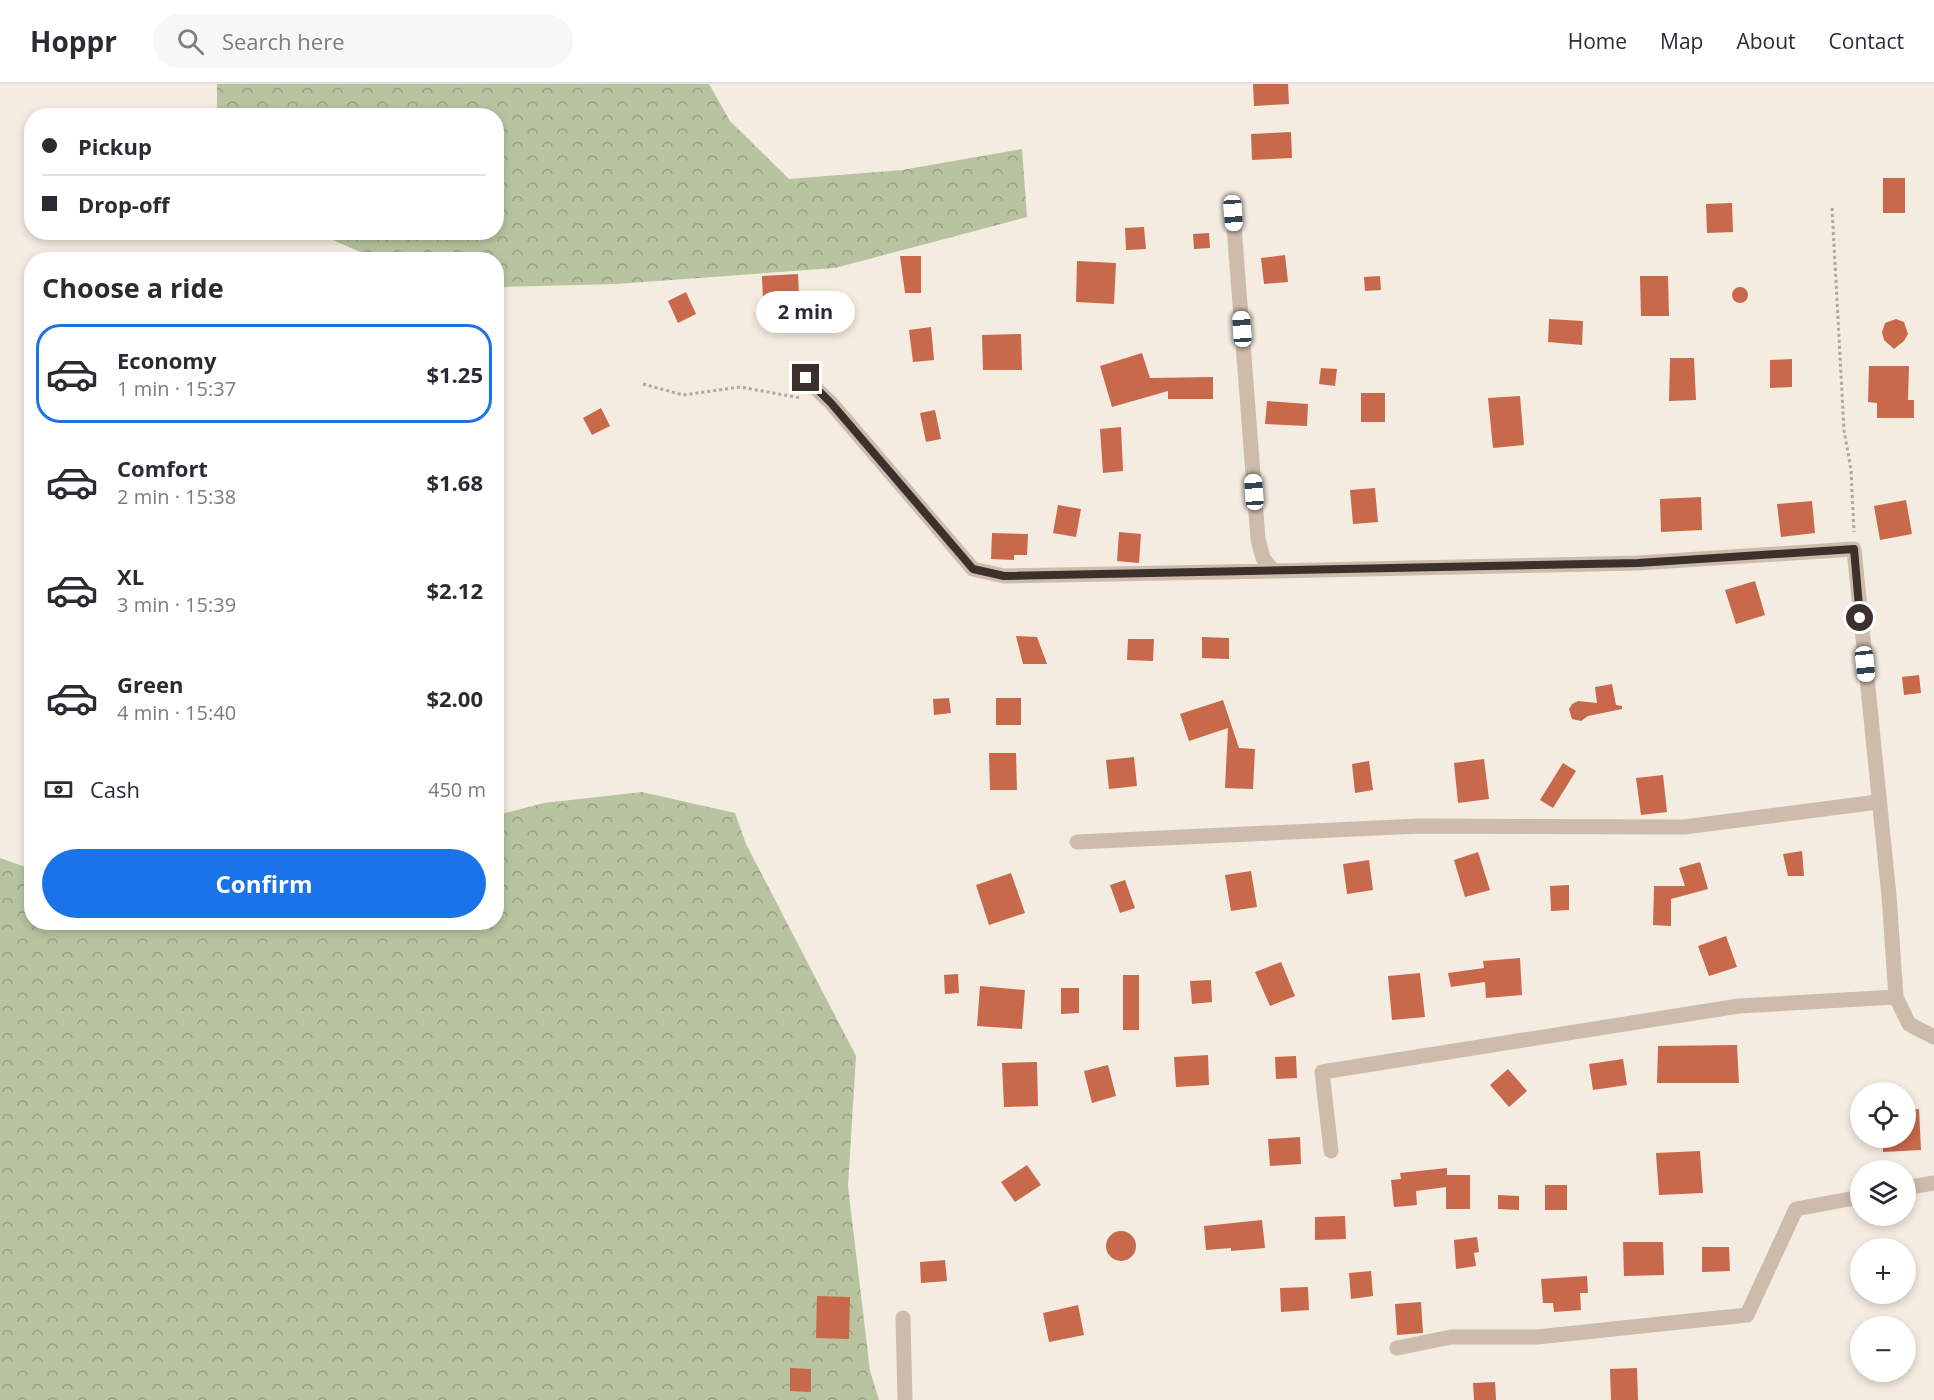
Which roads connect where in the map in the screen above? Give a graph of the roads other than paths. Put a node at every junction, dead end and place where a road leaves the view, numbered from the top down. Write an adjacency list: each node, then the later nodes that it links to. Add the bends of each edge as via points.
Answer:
1 (1233, 213): 3 (street, via 1258,539 1263,558)
2 (806, 378): 3 (street, via 973,569 1004,576)
3 (1274, 571): 4 (street, via 1638,563 1854,549)
4 (1878, 802): 5 (street, via 1684,827 1419,826); 6 (street)
5 (1077, 842)
6 (1896, 997): 7 (street, via 1909,1024); 8 (street, via 1739,1006 1322,1072)
7 (1934, 1037)
8 (1331, 1151)
9 (1934, 1183): 10 (street)
10 (1916, 1186)
11 (1850, 1199): 13 (street, via 1796,1209 1747,1315 1537,1337 1451,1337)
12 (903, 1318): 14 (street)
13 (1398, 1348)
14 (905, 1400)

